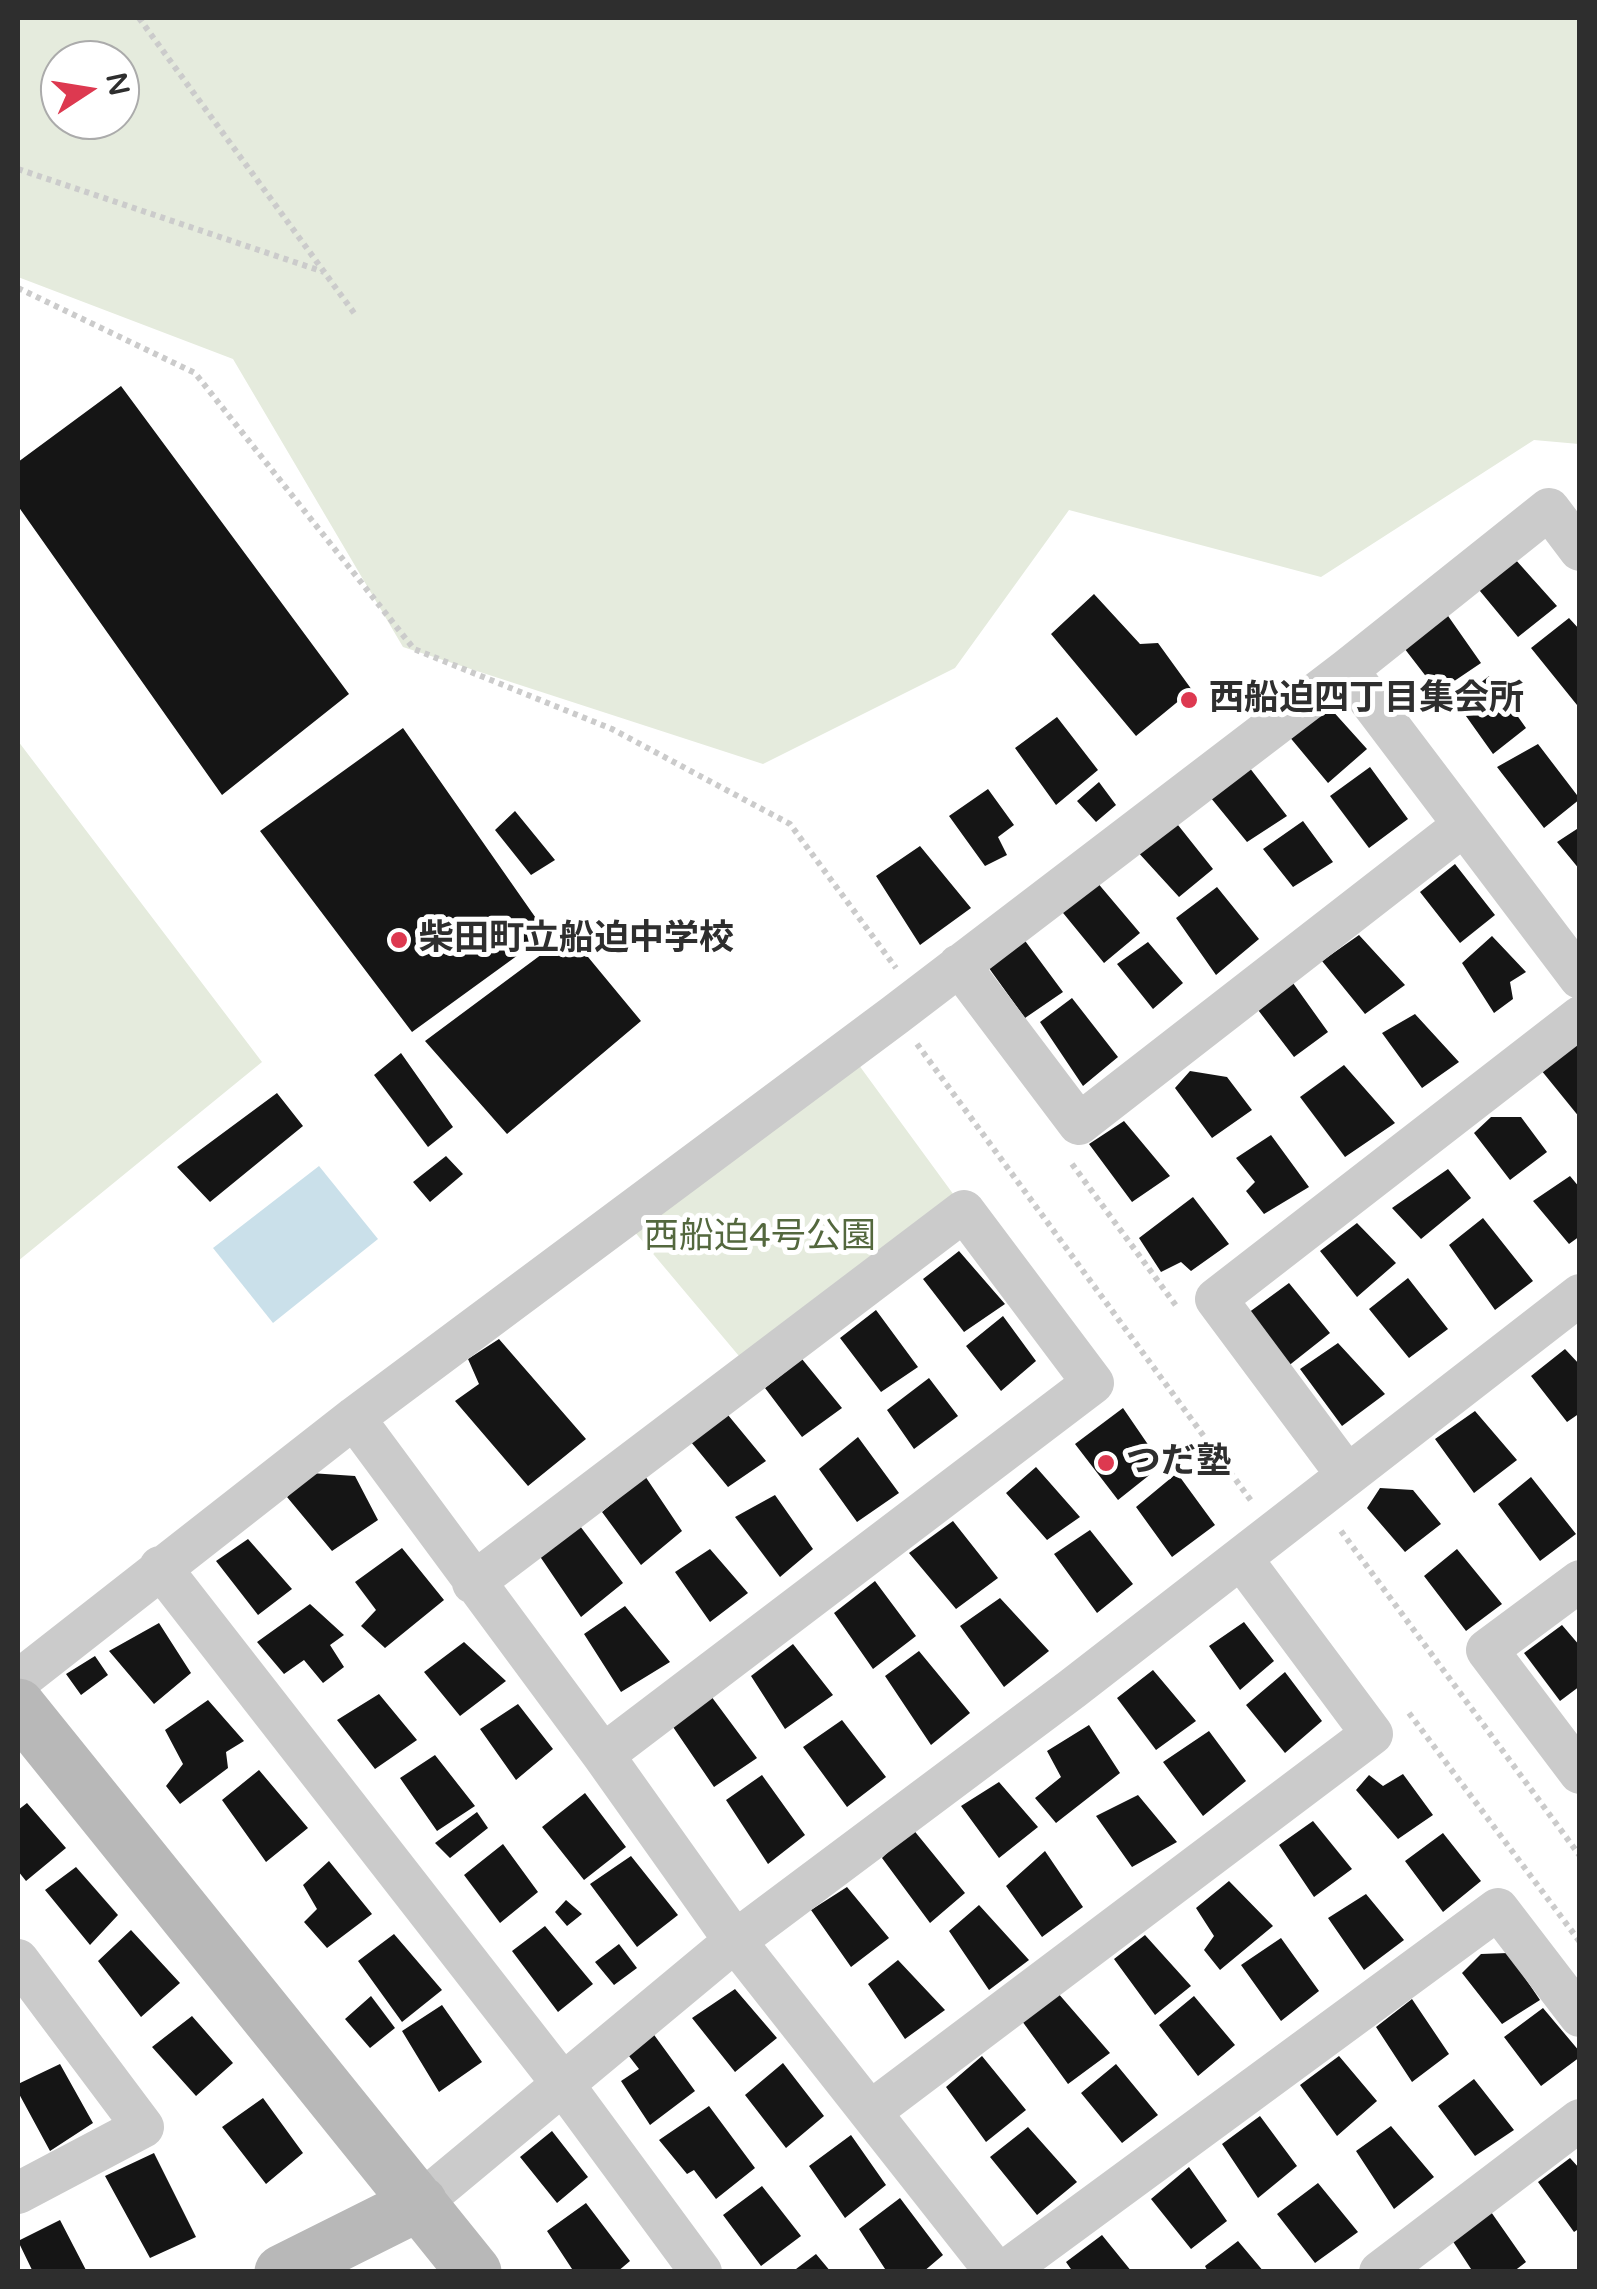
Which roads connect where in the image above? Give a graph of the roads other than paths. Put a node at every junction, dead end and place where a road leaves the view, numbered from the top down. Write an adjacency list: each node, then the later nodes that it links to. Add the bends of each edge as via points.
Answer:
1 (1580, 550): 2 (street, via 1549,509)
2 (1347, 670): 3 (street); 4 (street)
3 (1464, 826): 4 (street, via 1079,1124); 5 (street)
4 (958, 965): 8 (street)
5 (1580, 978)
6 (1580, 1017): 9 (street, via 1216,1299)
7 (1580, 1295): 9 (street)
8 (354, 1418): 11 (street); 13 (street)
9 (1348, 1475): 10 (street)
10 (1241, 1558): 18 (street); 22 (street, via 1372,1734)
11 (160, 1567): 14 (street); 21 (street)
12 (1580, 1582): 17 (street, via 1488,1650)
13 (473, 1583): 16 (street); 16 (street, via 964,1211 976,1226 1093,1383)
14 (18, 1681)
15 (18, 1706): 25 (street)
16 (603, 1755): 18 (street)
17 (1580, 1773)
18 (736, 1941): 21 (street); 22 (street)
19 (18, 1960): 24 (street, via 143,2127)
20 (1580, 2016): 30 (street, via 1498,1908)
21 (562, 2083): 25 (street); 28 (street)
22 (870, 2112): 29 (street)
23 (1580, 2120): 31 (street)
24 (18, 2193)
25 (420, 2202): 26 (street); 27 (street)
26 (282, 2272)
27 (474, 2272)
28 (701, 2272)
29 (996, 2272)
30 (1004, 2272)
31 (1380, 2272)

